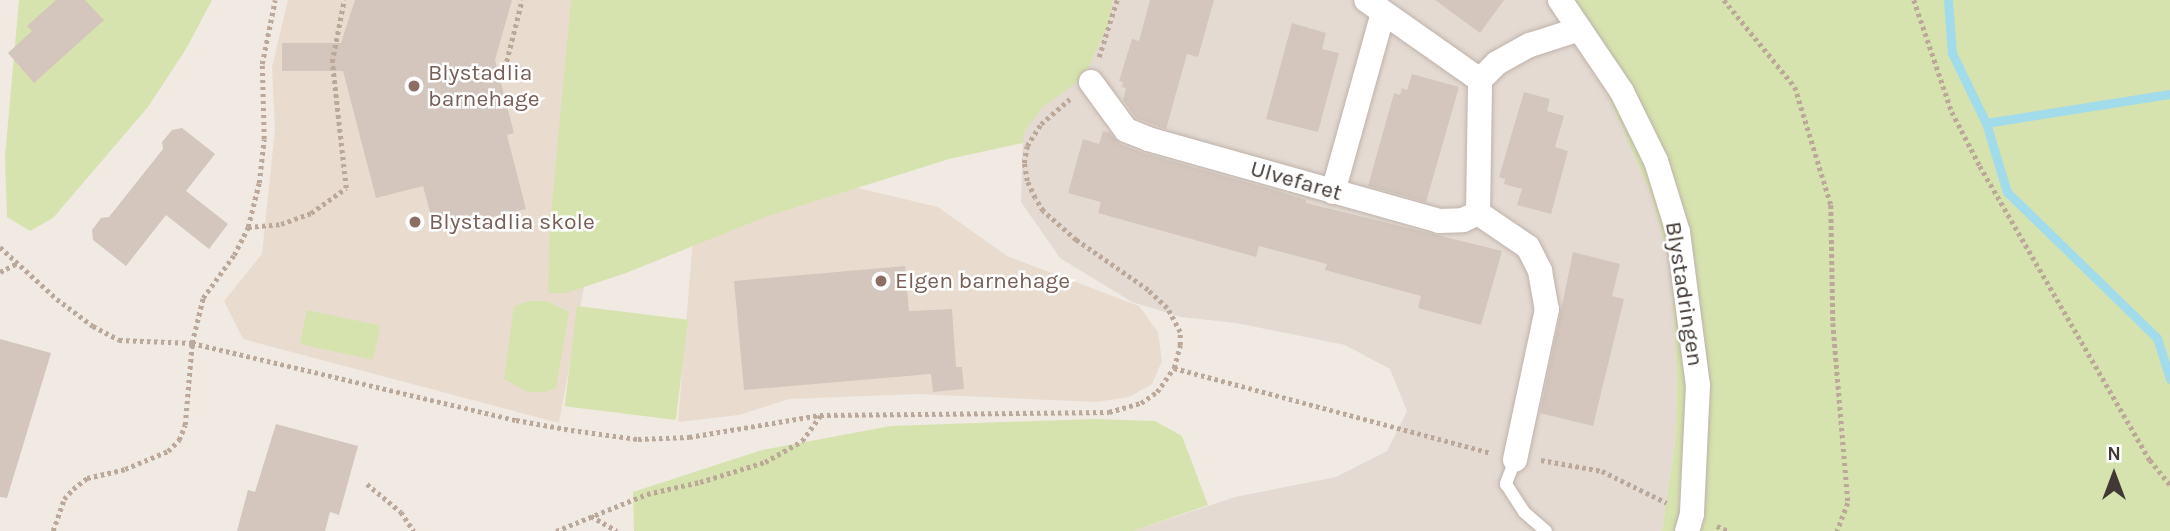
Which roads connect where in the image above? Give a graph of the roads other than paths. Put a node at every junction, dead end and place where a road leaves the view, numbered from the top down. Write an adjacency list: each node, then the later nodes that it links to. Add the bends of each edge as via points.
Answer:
1 (1560, 0): 3 (street, Blystadringen)
2 (1374, 6): 4 (street); 6 (street)
3 (1580, 29): 4 (street, via 1530,44 1497,63); 9 (street, Blystadringen, via 1622,92 1656,161 1678,232 1698,385)
4 (1480, 80): 7 (street)
5 (1091, 82): 6 (street, Ulvefaret, via 1126,130)
6 (1333, 192): 7 (street, Ulvefaret, via 1439,221 1463,220)
7 (1478, 213): 8 (street, via 1528,247 1540,271 1547,309)
8 (1515, 460): 10 (lane, via 1506,484 1524,512)
9 (1689, 523)
10 (1546, 531)

